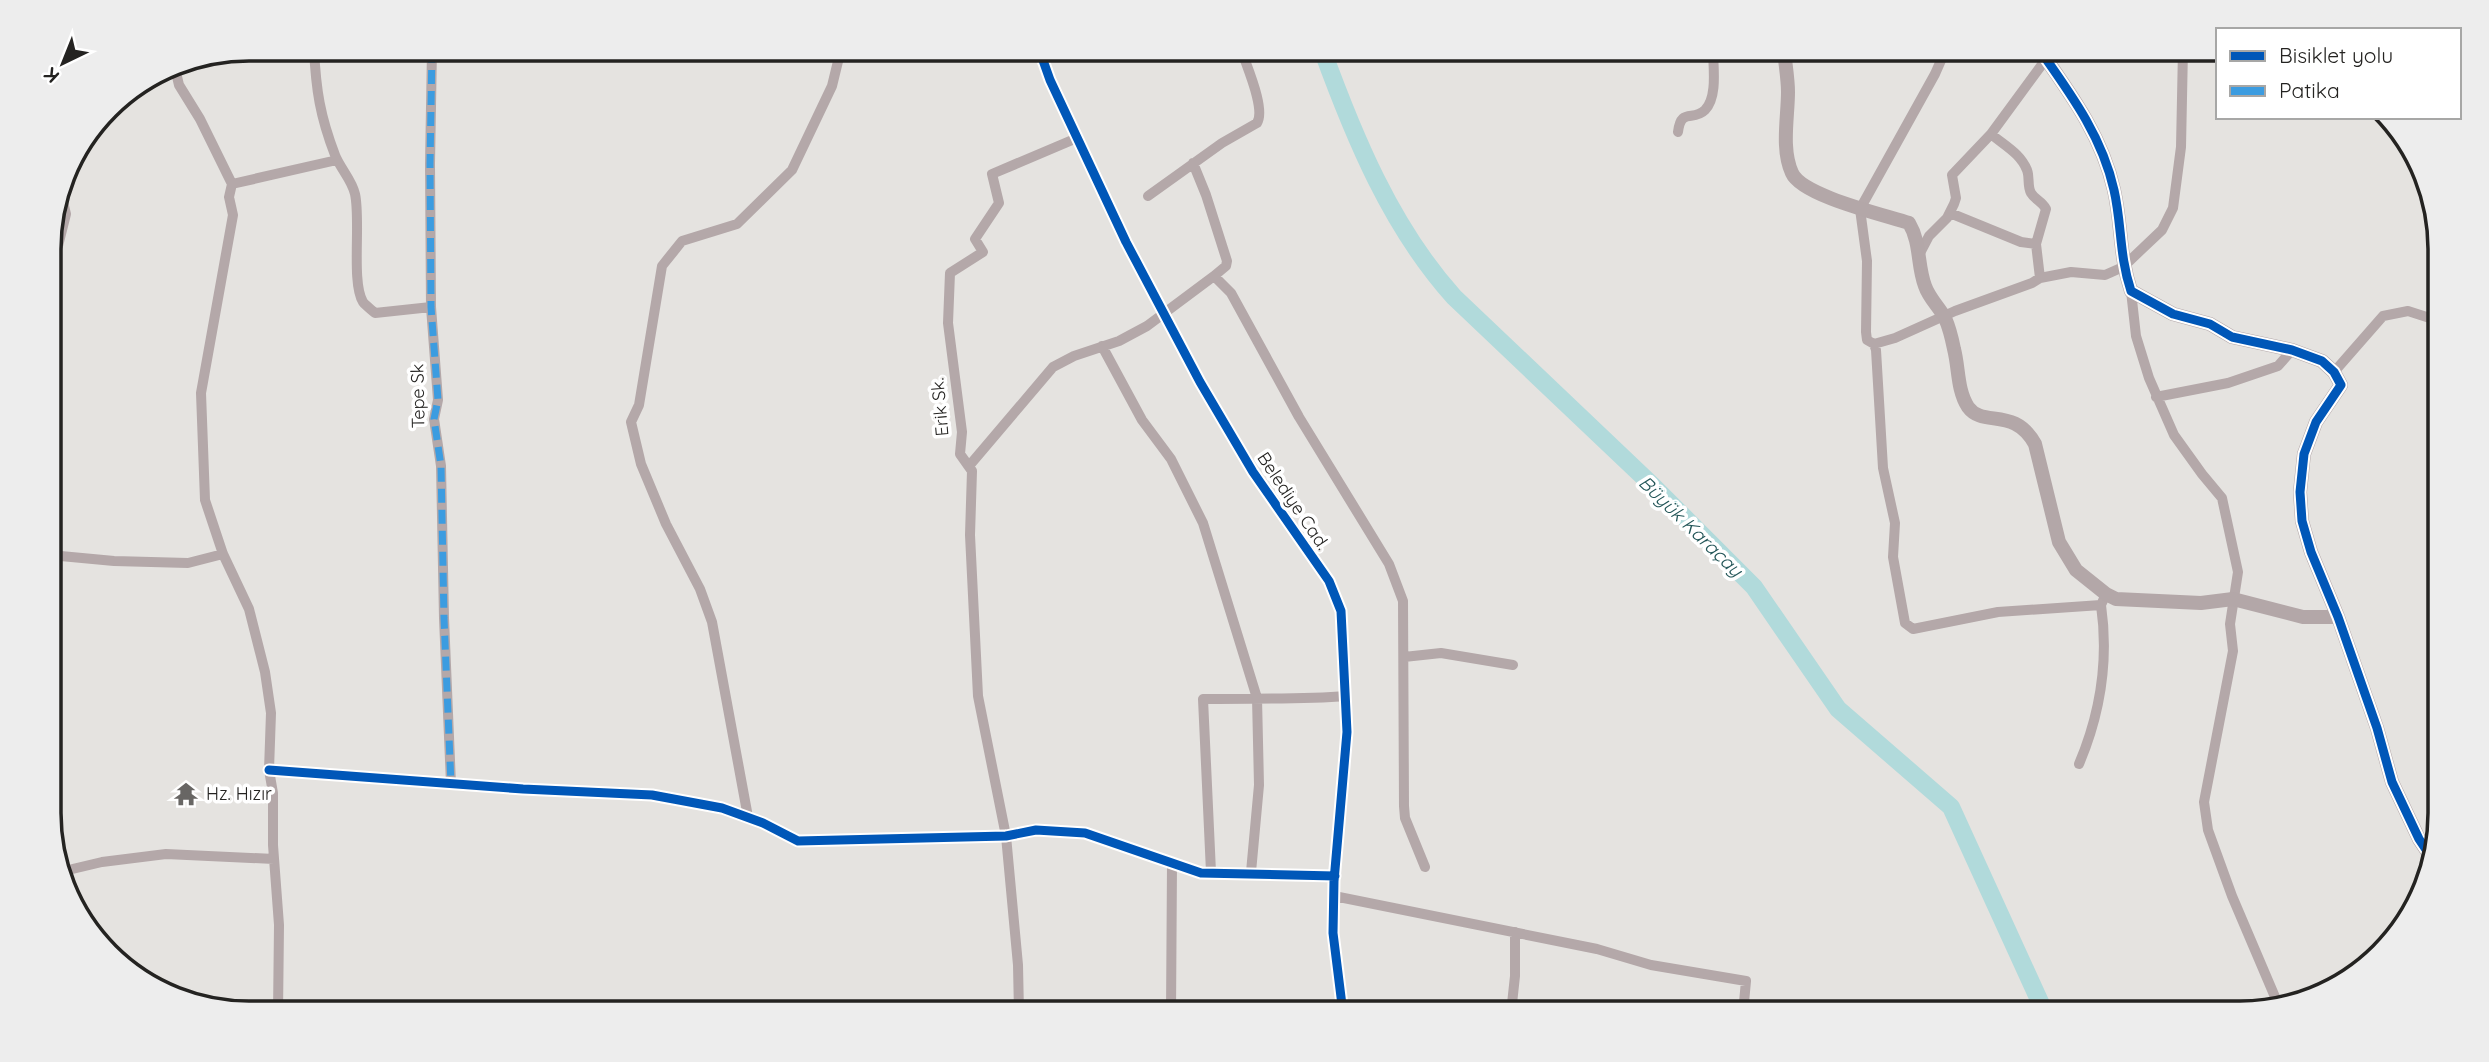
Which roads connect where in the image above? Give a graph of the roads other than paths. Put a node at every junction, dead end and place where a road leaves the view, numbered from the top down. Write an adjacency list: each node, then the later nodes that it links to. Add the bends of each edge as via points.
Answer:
1 (315, 61): 16 (street, via 322,120)
2 (432, 61): 28 (street, Tepe Sk)
3 (838, 61): 50 (street, via 832,86 792,170 737,224 682,241 662,266 639,405 631,422 641,464 712,622)
4 (1043, 61): 15 (street, Belediye Cad.)
5 (1245, 61): 17 (street, via 1261,118)
6 (1713, 61): 13 (street, via 1709,104 1698,115 1681,119)
7 (1785, 61): 20 (street, via 1787,154 1792,175 1804,187)
8 (1941, 61): 20 (street)
9 (2038, 61): 14 (street)
10 (2047, 61): 24 (street, via 2101,145 2115,191)
11 (2183, 61): 24 (street, via 2181,147 2173,208 2162,230)
12 (177, 76): 18 (street)
13 (1678, 132)
14 (1992, 134): 21 (street, via 1952,175 1956,198); 22 (street, via 2018,155 2030,191 2046,209)
15 (1077, 138): 29 (street, Belediye Cad.); 37 (street, Erik Sk., via 992,174 999,203 975,240 982,251 950,273 948,323 962,432 960,454)
16 (337, 160): 18 (street); 28 (street, via 355,192 357,280 363,301 375,313)
17 (1194, 163): 19 (street); 25 (street, via 1227,261)
18 (232, 184): 38 (street, via 233,215 201,393 205,500)
19 (1148, 196)
20 (1860, 209): 23 (street, via 1909,223); 32 (street, via 1867,261 1866,332)
21 (1950, 213): 22 (street); 23 (street, via 1929,236)
22 (2036, 244): 26 (street)
23 (1918, 258): 30 (street, via 1926,289)
24 (2123, 267): 26 (street, via 2105,275 2071,272); 27 (street)
25 (1214, 276): 29 (street); 43 (street, via 1231,293 1299,417 1389,564 1403,601)
26 (2040, 278): 30 (street)
27 (2131, 290): 34 (street, via 2173,314 2210,324 2232,337); 36 (street, via 2136,336)
28 (431, 307): 49 (street, Tepe Sk)
29 (1164, 314): 33 (street); 45 (street, Belediye Cad., via 1253,472 1329,581 1341,611)
30 (1944, 317): 32 (street); 41 (street, via 1962,395 1982,417 2015,422 2028,432 2039,456 2059,542 2076,570)
31 (2428, 317): 35 (street, via 2408,310 2383,316)
32 (1874, 344): 41 (street, via 1883,468 1895,523 1893,556 1905,623 1913,629 1997,612)
33 (1102, 346): 37 (street, via 1053,367); 46 (street, via 1142,420 1171,459 1203,523)
34 (2292, 350): 35 (street, via 2322,361); 36 (street, via 2278,366 2228,383)
35 (2334, 372): 42 (street, via 2341,385 2316,422 2304,454 2300,492 2311,552)
36 (2156, 397): 40 (street, via 2174,435 2222,498 2238,572)
37 (969, 466): 51 (street, Erik Sk., via 978,696)
38 (223, 554): 39 (street, via 188,563); 48 (street, via 249,609 265,672 271,712)
39 (61, 556)
40 (2233, 599): 41 (street, via 2201,603); 42 (street, via 2303,617); 62 (street, via 2233,651 2204,803 2208,830 2228,885)
41 (2104, 600): 47 (street, via 2102,690)
42 (2338, 617): 52 (street, via 2392,782)
43 (1404, 657): 44 (street, via 1441,653); 55 (street, via 1405,818)
44 (1513, 665)
45 (1346, 696): 46 (street); 59 (street, Belediye Cad.)
46 (1257, 698): 57 (street, via 1203,699); 58 (street, via 1259,785)
47 (2079, 764)
48 (269, 770): 49 (street); 53 (street)
49 (451, 784): 50 (street, via 652,795)
50 (748, 817): 51 (street, via 798,841)
51 (1006, 836): 54 (street, via 1036,831 1085,833); 67 (street, Erik Sk.)
52 (2424, 847)
53 (274, 859): 56 (street, via 166,854); 66 (street)
54 (1172, 864): 57 (street); 68 (street)
55 (1424, 867)
56 (71, 869)
57 (1211, 872): 58 (street)
58 (1251, 872): 59 (street)
59 (1335, 876): 60 (street, Belediye Cad.)
60 (1334, 896): 61 (street); 63 (street, Belediye Cad., via 1333,933)
61 (1514, 932): 64 (street); 65 (street, via 1651,965 1746,981)
62 (2275, 997)
63 (1341, 1000)
64 (1512, 1000)
65 (1744, 1000)
66 (278, 1001)
67 (1019, 1001)
68 (1171, 1001)

